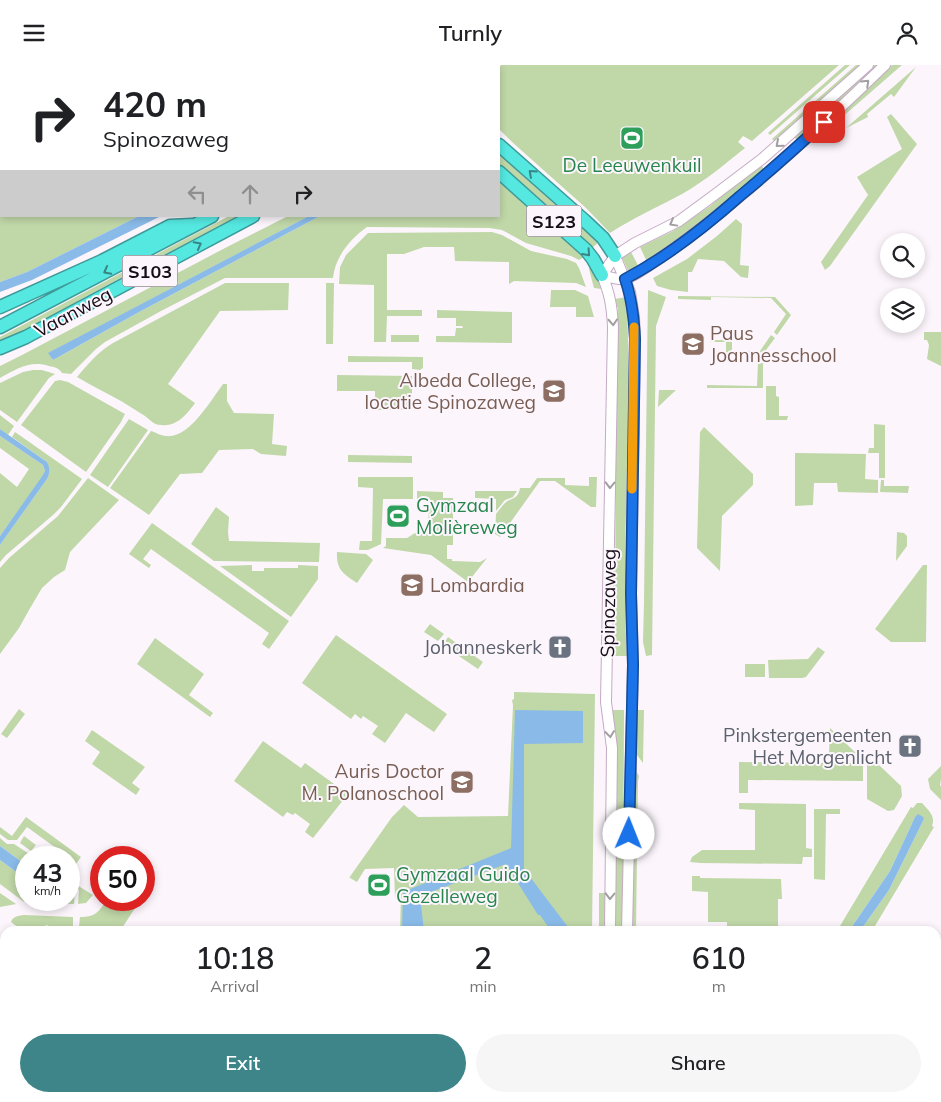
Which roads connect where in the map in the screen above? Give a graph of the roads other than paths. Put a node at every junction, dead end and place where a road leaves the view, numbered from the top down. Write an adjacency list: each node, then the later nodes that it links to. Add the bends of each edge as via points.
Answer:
1 (868, 65): 10 (main road, one-way to 10, via 762,159 714,196 678,221)
2 (885, 65): 12 (main road, one-way to 2, via 685,241 721,213)
3 (500, 142): 5 (highway)
4 (500, 146): 5 (highway)
5 (509, 153): 10 (highway, S123, one-way to 5, via 591,227)
6 (500, 174): 11 (highway, S123, one-way to 11, via 586,250)
7 (210, 217): 9 (highway, Vaanweg / S103)
8 (250, 217): 15 (highway, Vaanweg / S103, one-way to 8)
9 (197, 225): 13 (highway, S103, via 170,226); 14 (highway, Vaanweg / S103, one-way to 14)
10 (615, 256): 11 (main road); 12 (main road, S123)
11 (602, 275): 12 (main road); 18 (main road, Spinozaweg / S123, one-way to 18, via 611,302 613,327 606,702 612,749)
12 (625, 279): 19 (main road, Spinozaweg / S123, via 630,292 635,339)
13 (0, 307)
14 (0, 327)
15 (26, 337): 16 (highway, S103); 17 (highway, S103)
16 (0, 347)
17 (0, 354)
18 (610, 926)
19 (627, 926)

